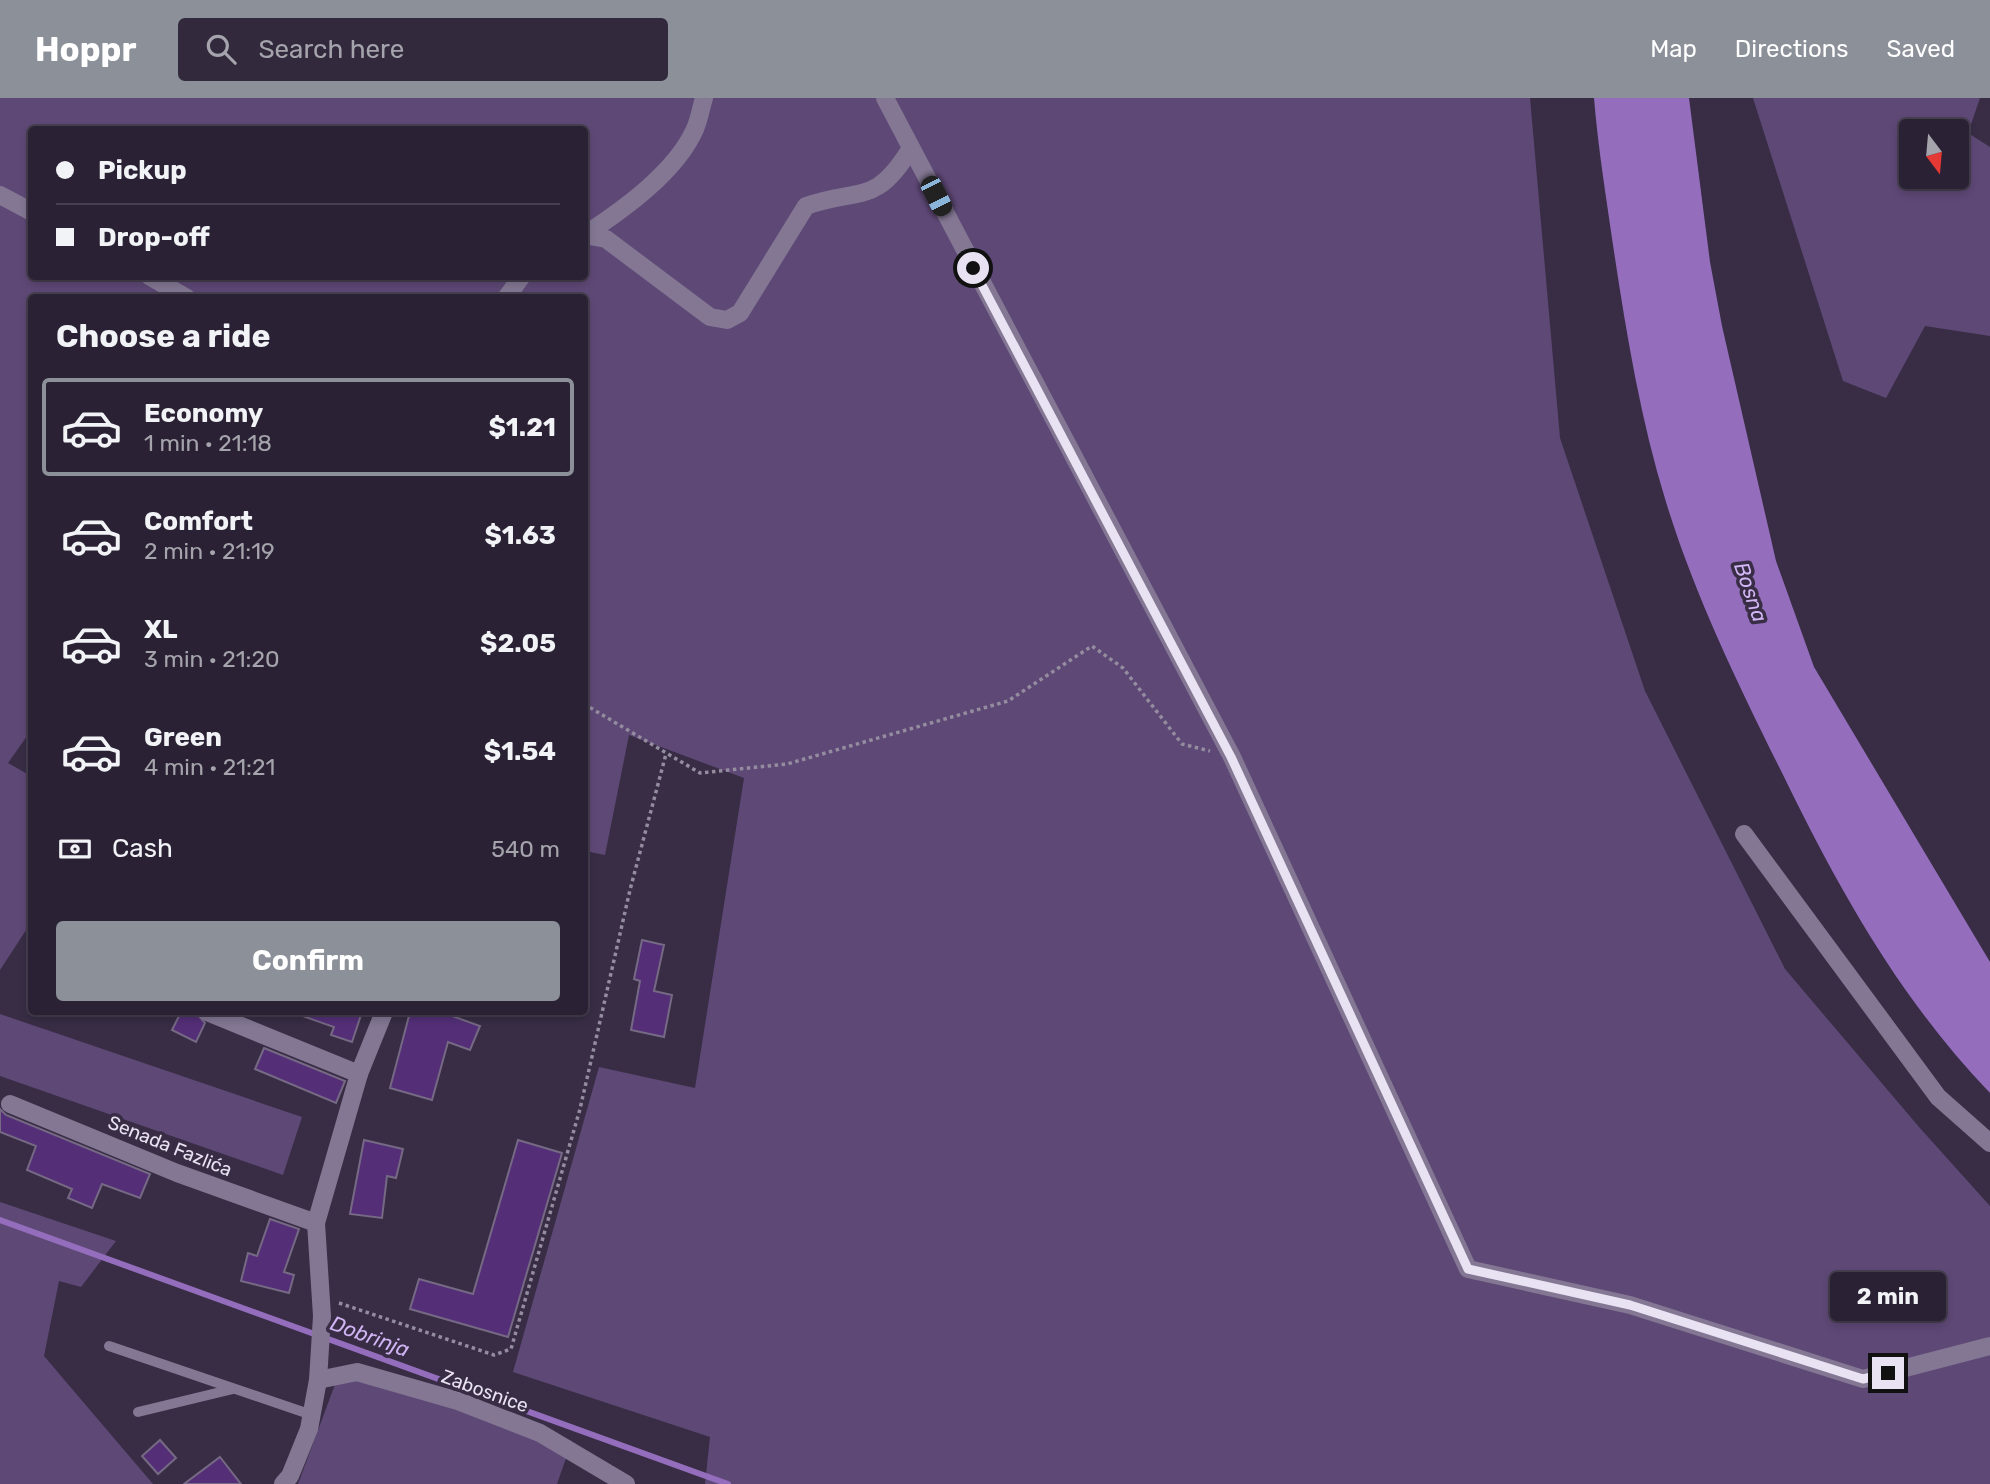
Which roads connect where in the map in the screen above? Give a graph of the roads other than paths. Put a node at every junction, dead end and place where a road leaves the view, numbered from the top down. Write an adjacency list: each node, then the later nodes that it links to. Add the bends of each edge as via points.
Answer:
1 (704, 98): 6 (street, via 695,131 663,173 632,203)
2 (885, 98): 3 (street)
3 (911, 148): 7 (street, via 896,173 875,189 858,197 806,206 740,313 727,320 710,317 606,239); 18 (street, via 1231,757 1468,1269 1630,1305 1863,1379)
4 (0, 195): 5 (street)
5 (28, 210)
6 (588, 233)
7 (588, 236)
8 (156, 280): 9 (street)
9 (180, 294)
10 (1744, 834): 15 (street, via 1938,1097)
11 (214, 1015): 13 (street)
12 (383, 1015): 13 (street)
13 (359, 1074): 16 (street)
14 (10, 1104): 16 (street, Senada Fazlića, via 177,1173)
15 (1990, 1143)
16 (316, 1223): 19 (street, via 322,1316)
17 (109, 1346): 20 (lane)
18 (1990, 1346)
19 (318, 1380): 22 (street); 24 (street, Zabosnice, via 357,1373 458,1401 540,1433)
20 (233, 1389): 21 (lane); 22 (lane)
21 (138, 1412)
22 (312, 1415): 23 (street)
23 (283, 1484)
24 (626, 1484)

